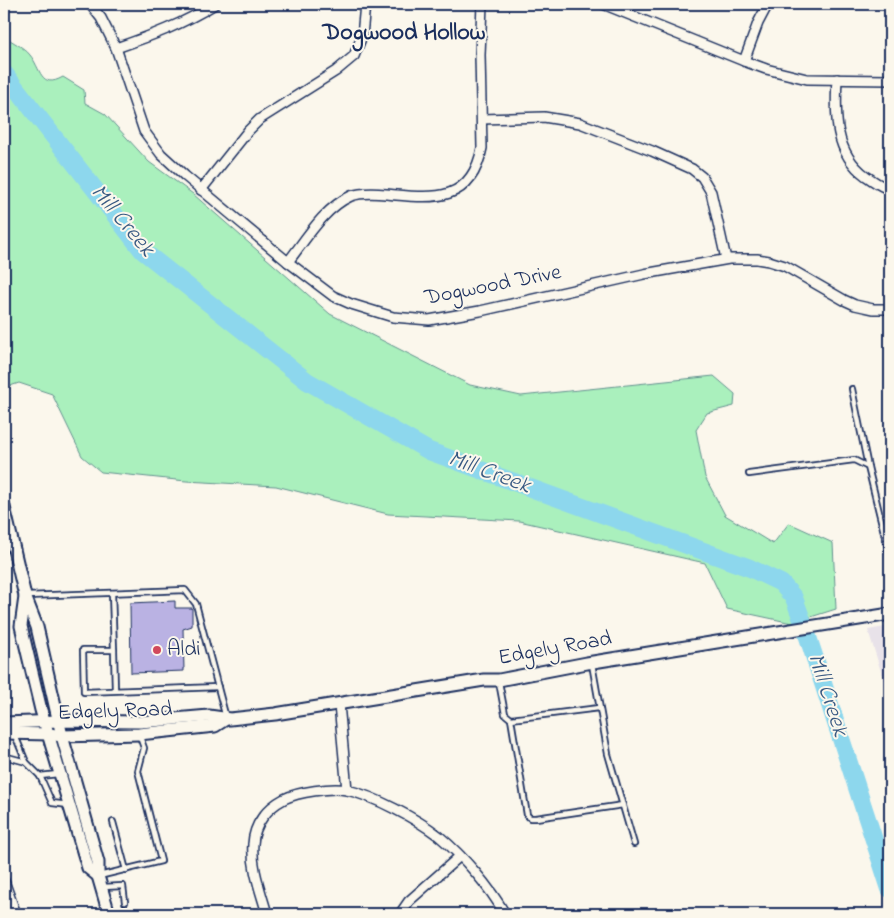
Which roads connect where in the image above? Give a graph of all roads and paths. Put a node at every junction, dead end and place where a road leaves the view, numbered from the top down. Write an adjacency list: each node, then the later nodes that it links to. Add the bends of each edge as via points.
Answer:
1 (90, 4): 7 (street, Dogwood Drive)
2 (215, 4): 7 (street, via 182,23)
3 (364, 4): 12 (street, via 362,36 354,56 336,72 260,120)
4 (482, 4): 11 (street)
5 (603, 4): 8 (street)
6 (768, 4): 8 (street)
7 (116, 48): 12 (street, Dogwood Drive, via 144,131 161,154)
8 (744, 61): 9 (street, via 793,76)
9 (836, 80): 10 (street); 13 (street, via 836,126 841,144 862,173)
10 (890, 80)
11 (482, 119): 14 (street, via 544,117 580,123 692,169 702,177 711,192); 15 (street, via 480,157 474,172 460,188 444,196 426,198 372,193 354,195 335,206)
12 (201, 190): 15 (street, Dogwood Drive)
13 (890, 190)
14 (726, 260): 15 (street, Dogwood Drive, via 644,274 429,320 393,317 350,304); 16 (street, Dogwood Drive, via 769,261 785,266 850,303 873,309)
15 (288, 262)
16 (890, 309)
17 (852, 389): 18 (lane)
18 (868, 467): 19 (lane, via 854,460); 21 (lane)
19 (749, 474)
20 (5, 513): 23 (main road)
21 (890, 557)
22 (112, 593): 23 (lane); 25 (lane); 28 (lane, via 185,590 196,604)
23 (25, 596): 34 (main road, via 37,627); 35 (main road, via 21,626)
24 (890, 614): 26 (main road, Edgely Road)
25 (114, 650): 29 (lane); 29 (lane, via 83,650 84,692)
26 (592, 663): 27 (main road, Edgely Road); 31 (lane)
27 (499, 680): 30 (main road, Edgely Road); 33 (lane, via 505,714)
28 (218, 687): 29 (lane); 32 (lane)
29 (115, 691)
30 (340, 704): 32 (main road, Edgely Road); 45 (street)
31 (599, 708): 33 (lane); 46 (lane)
32 (226, 719): 34 (main road, Edgely Road, via 209,716 140,722); 39 (main road, Edgely Road, via 215,726)
33 (511, 720): 46 (lane, via 526,815 530,818)
34 (59, 721): 35 (main road, Edgely Road); 40 (main road)
35 (45, 722): 36 (main road, Edgely Road); 38 (main road)
36 (4, 723)
37 (9, 733): 38 (main road, Edgely Road); 42 (lane)
38 (49, 734): 40 (main road, Edgely Road); 43 (main road)
39 (139, 734): 40 (main road, Edgely Road); 51 (lane, via 144,748 138,771 161,861)
40 (62, 736): 53 (main road, via 98,862)
41 (4, 756): 42 (lane)
42 (26, 762): 44 (lane)
43 (61, 774): 44 (lane); 47 (main road)
44 (40, 776): 47 (lane, via 52,803)
45 (347, 790): 50 (street, via 370,798 427,828); 57 (street, via 291,796 261,818 254,835 253,856)
46 (622, 804): 49 (lane)
47 (70, 805): 53 (main road, via 88,868)
48 (113, 822): 51 (lane)
49 (634, 844)
50 (460, 856): 58 (street, via 409,900); 59 (street)
51 (126, 870): 53 (lane)
52 (4, 881): 55 (street)
53 (100, 882): 54 (lane, via 122,886); 56 (main road)
54 (125, 902)
55 (16, 914)
56 (109, 914)
57 (267, 914)
58 (400, 914)
59 (505, 914)

